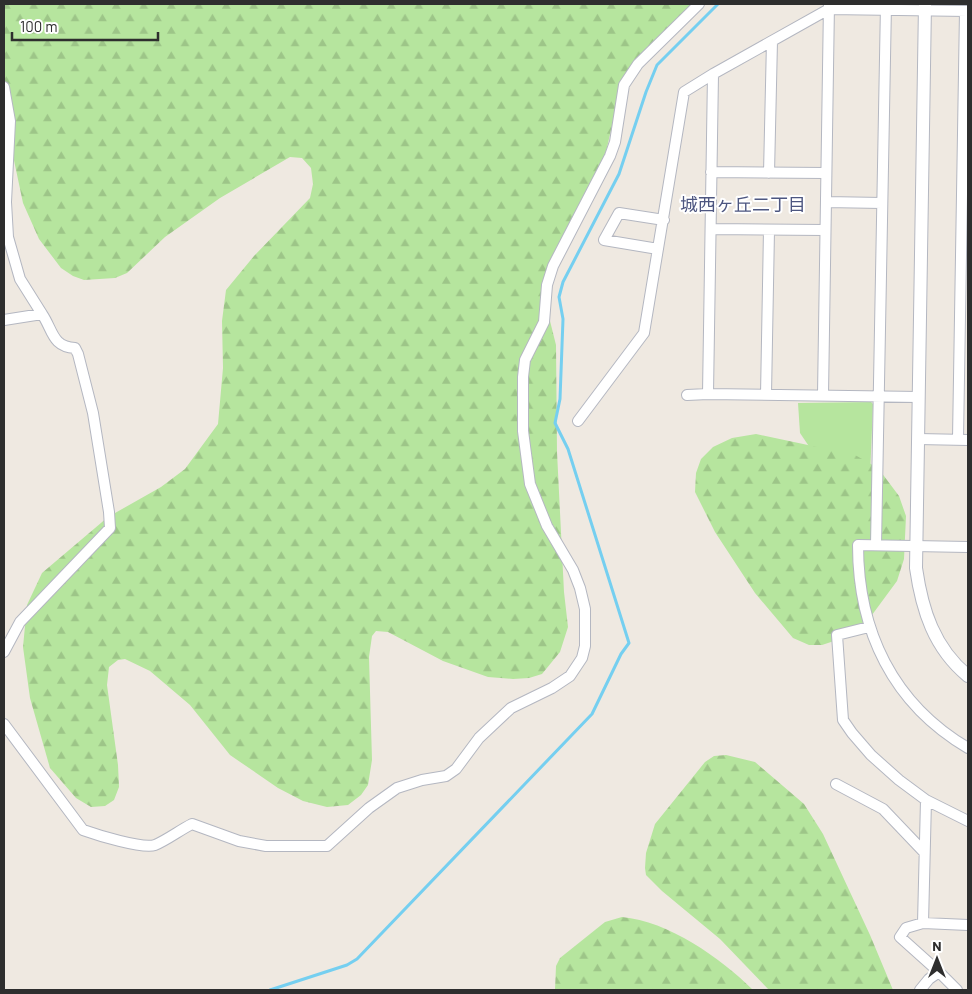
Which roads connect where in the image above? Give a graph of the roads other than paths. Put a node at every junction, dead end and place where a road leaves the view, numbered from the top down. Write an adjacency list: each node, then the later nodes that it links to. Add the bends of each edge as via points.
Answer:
1 (699, 4): 38 (street, via 638,64 624,86 610,156 553,266 547,285 544,322 525,360 524,431 530,484 547,526 573,570 585,610 585,646 582,658 570,676 511,708 479,738 456,770 446,776 396,788 327,846 266,846 239,841 192,824 153,845 98,836 83,830)
2 (829, 6): 3 (street); 6 (street); 11 (street)
3 (886, 7): 4 (street); 14 (street)
4 (925, 7): 5 (street); 28 (street)
5 (967, 11): 12 (street)
6 (772, 40): 7 (street); 10 (street)
7 (713, 74): 9 (street); 15 (street, via 684,92)
8 (4, 87): 21 (street, via 10,121 6,202 8,236 20,279)
9 (712, 172): 10 (street); 16 (street)
10 (769, 173): 11 (street)
11 (826, 173): 13 (street)
12 (965, 198): 20 (street)
13 (826, 202): 14 (street); 18 (street)
14 (882, 204): 27 (street)
15 (664, 220): 19 (street); 19 (street, via 618,212 604,240)
16 (711, 229): 17 (street); 23 (street)
17 (769, 230): 18 (street); 25 (street)
18 (825, 230): 26 (street)
19 (658, 249): 29 (street, via 644,333)
20 (965, 254): 31 (street)
21 (42, 314): 22 (street); 36 (street, via 60,345 75,348 78,354 93,413 110,528 20,622)
22 (4, 320)
23 (708, 394): 24 (street); 25 (street)
24 (687, 395)
25 (766, 395): 26 (street)
26 (823, 395): 27 (street)
27 (878, 396): 28 (street); 32 (street)
28 (919, 397): 30 (street)
29 (578, 421)
30 (918, 439): 31 (street); 33 (street)
31 (963, 439)
32 (876, 545): 33 (street); 35 (street, via 858,545 862,601)
33 (916, 546): 34 (street); 37 (street, via 922,605 938,641)
34 (968, 547)
35 (869, 627): 39 (street, via 886,666 904,693 927,717); 41 (street, via 837,636 843,720 871,755)
36 (4, 652)
37 (968, 676)
38 (4, 724)
39 (968, 748)
40 (836, 784): 43 (street, via 883,809)
41 (926, 800): 42 (street); 43 (street)
42 (968, 821)
43 (924, 852): 44 (street)
44 (923, 924): 45 (street); 46 (street, via 906,928 900,937)
45 (968, 925)
46 (939, 972): 47 (street); 48 (street)
47 (920, 990)
48 (957, 990)

